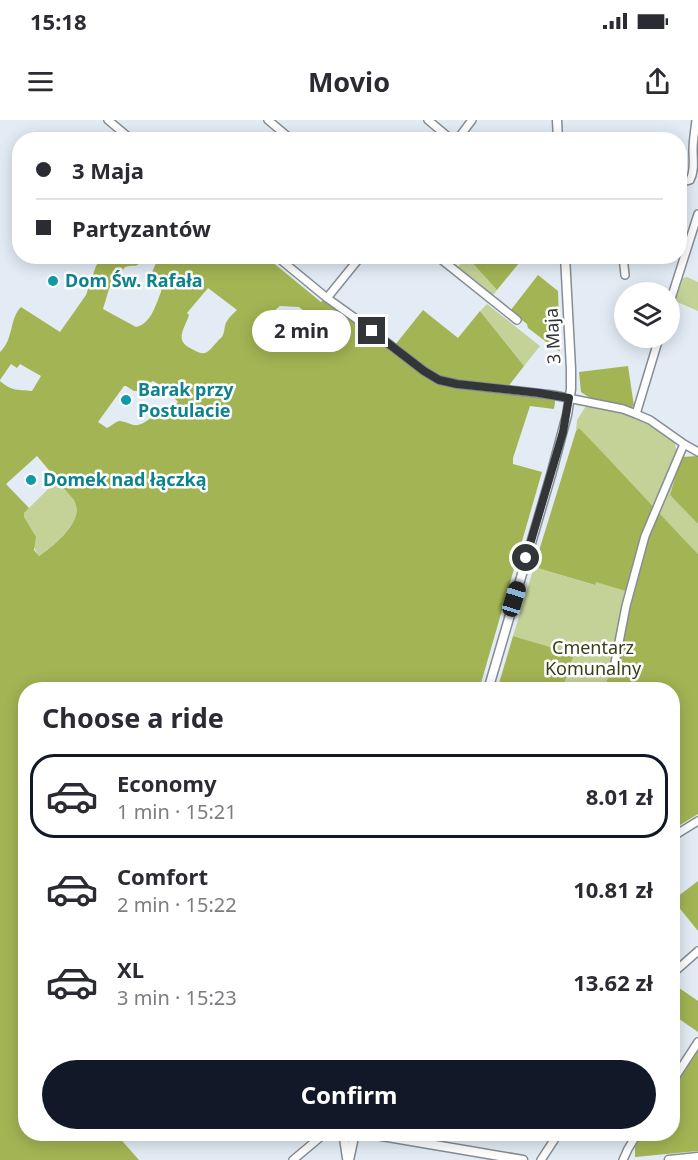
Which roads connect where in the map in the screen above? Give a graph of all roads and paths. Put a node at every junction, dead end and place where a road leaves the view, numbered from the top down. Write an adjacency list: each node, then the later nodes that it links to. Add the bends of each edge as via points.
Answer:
1 (108, 120): 6 (street)
2 (268, 120): 7 (street)
3 (428, 120): 8 (street)
4 (472, 120): 9 (street)
5 (696, 120): 10 (street, via 693,174)
6 (122, 132)
7 (282, 132)
8 (444, 132)
9 (461, 132)
10 (687, 181)
11 (698, 214): 13 (street)
12 (687, 241): 13 (street)
13 (690, 241): 14 (street)
14 (687, 250)
15 (286, 264): 23 (street)
16 (355, 264): 23 (street)
17 (447, 264): 24 (street)
18 (565, 264): 26 (street, 3 Maja)
19 (623, 264): 21 (street)
20 (682, 264): 22 (street)
21 (625, 275)
22 (677, 282)
23 (327, 298): 26 (street, via 439,380)
24 (517, 320)
25 (656, 348): 27 (street)
26 (569, 398): 27 (street); 31 (street, 3 Maja, via 551,475)
27 (636, 414): 28 (street)
28 (684, 444): 29 (street); 30 (street, via 641,547)
29 (698, 452)
30 (614, 668)
31 (490, 682)
32 (698, 822): 33 (street)
33 (680, 832)
34 (698, 951): 35 (street)
35 (680, 967)
36 (698, 1042): 37 (street)
37 (680, 1070)
38 (316, 1141): 45 (street)
39 (343, 1141): 46 (street)
40 (354, 1141): 46 (street)
41 (411, 1141): 47 (street)
42 (553, 1141): 48 (street)
43 (633, 1141): 49 (street)
44 (698, 1157): 50 (street)
45 (293, 1160)
46 (348, 1160)
47 (523, 1160)
48 (541, 1160)
49 (623, 1160)
50 (669, 1160)

